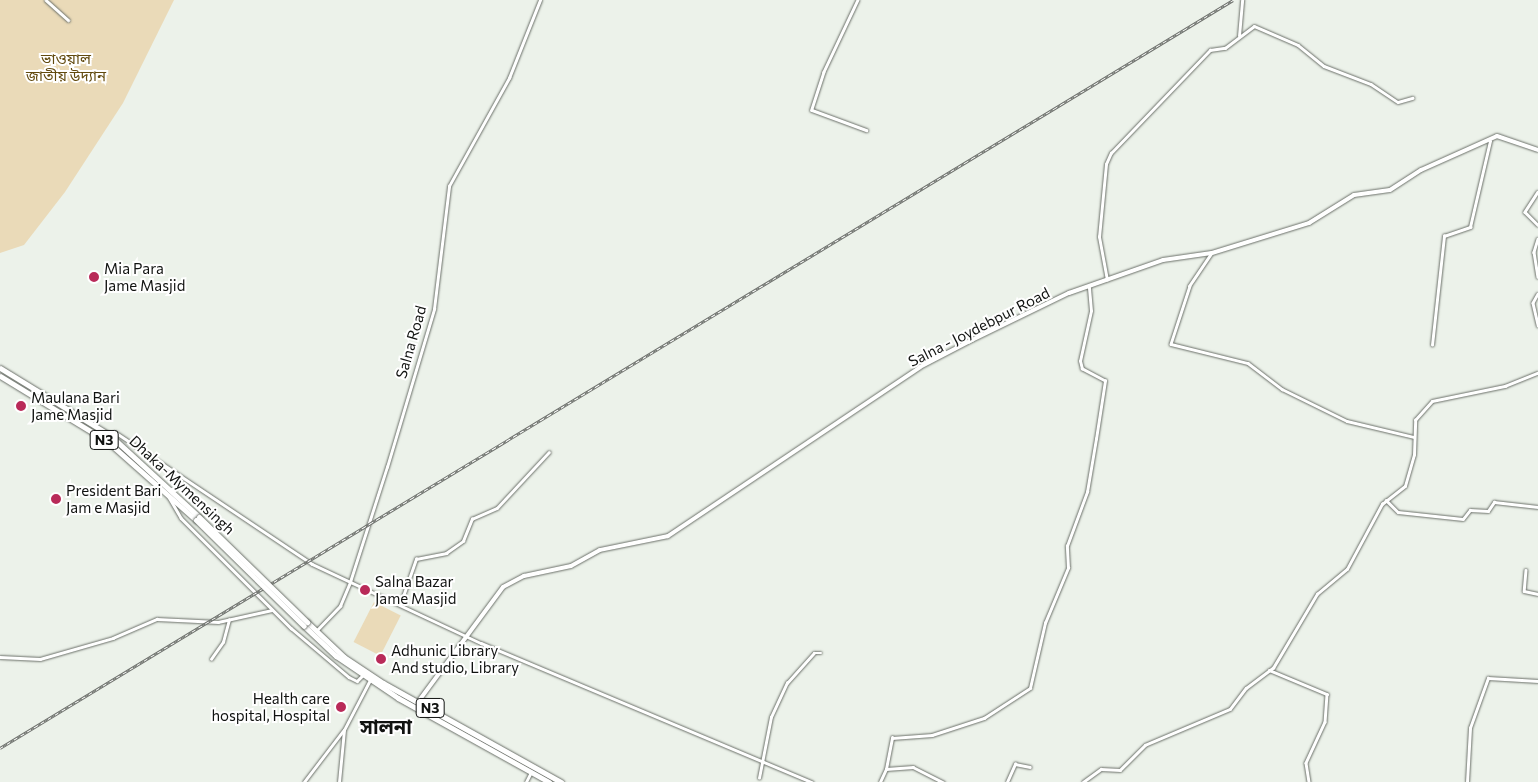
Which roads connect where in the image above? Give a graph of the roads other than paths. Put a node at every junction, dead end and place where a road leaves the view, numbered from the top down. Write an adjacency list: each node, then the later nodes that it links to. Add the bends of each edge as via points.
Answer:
1 (46, 0): 5 (street)
2 (540, 0): 32 (street, Salna Road, via 509,78 449,186 434,309)
3 (858, 0): 8 (street, via 824,72 812,110)
4 (1242, 0): 6 (street)
5 (68, 20)
6 (1239, 36): 7 (street, via 1254,26 1262,28 1398,102); 16 (street, via 1225,48 1208,52 1111,153 1106,164 1099,238)
7 (1412, 98)
8 (866, 130)
9 (1490, 141): 10 (main road, Salna - Joydebpur Road, via 1504,135); 14 (main road, Salna - Joydebpur Road, via 1421,170 1390,190 1354,196 1318,220); 20 (street, via 1470,228 1444,236)
10 (1538, 150)
11 (1538, 192): 12 (street, via 1525,212)
12 (1538, 225)
13 (1538, 239): 15 (street, via 1534,252)
14 (1212, 254): 16 (main road, Salna - Joydebpur Road, via 1163,260); 25 (street, via 1190,286 1171,344 1248,363 1282,389 1347,421)
15 (1538, 277)
16 (1107, 280): 17 (main road, Salna - Joydebpur Road)
17 (1089, 287): 39 (main road, Salna - Joydebpur Road, via 920,368 668,536 600,550 571,566 511,582 493,598); 51 (street, via 1091,311 1080,361 1082,369 1105,381 1087,492 1067,546 1068,568 1045,624 1030,688 984,718 932,735 892,738)
18 (1538, 294): 19 (street, via 1532,303)
19 (1538, 325)
20 (1432, 345)
21 (0, 368): 30 (highway, Dhaka-Mymensingh / N3, via 111,436)
22 (1538, 373): 25 (street, via 1505,386 1435,398 1416,420)
23 (0, 376): 27 (highway, Dhaka-Mymensingh / N3, via 108,442)
24 (115, 432): 32 (street, via 312,564)
25 (1414, 437): 28 (street, via 1409,478)
26 (549, 452): 34 (street, via 542,464 525,476 497,508 472,519 462,541 446,553 416,559)
27 (170, 493): 30 (highway, Dhaka-Mymensingh / N3); 35 (street, via 181,518)
28 (1386, 500): 29 (street, via 1398,512 1463,519 1470,510 1488,511 1494,502); 43 (street, via 1363,533 1347,569 1317,594)
29 (1538, 507)
30 (198, 518): 37 (highway, Dhaka-Mymensingh / N3, bridge)
31 (1526, 570): 33 (street, via 1524,591)
32 (350, 582): 34 (street); 38 (street, Salna Road, via 340,606)
33 (1538, 594)
34 (400, 605): 39 (street)
35 (272, 610): 36 (street); 44 (street, via 332,664 355,680)
36 (229, 620): 41 (street, via 157,619 113,638 40,659); 42 (street, via 223,642)
37 (306, 624): 38 (highway, N3); 44 (highway, N3)
38 (315, 631): 47 (highway, N3, via 344,657)
39 (469, 637): 47 (main road, Salna - Joydebpur Road); 49 (street)
40 (820, 653): 49 (street, via 814,653 787,682 772,717)
41 (0, 657)
42 (211, 659)
43 (1269, 670): 63 (street, via 1230,709 1145,745 1120,770 1101,769); 64 (street, via 1327,694 1325,722 1306,763)
44 (363, 675): 45 (highway, N3)
45 (370, 680): 48 (street); 52 (highway, N3)
46 (1538, 681): 65 (street, via 1488,678 1470,728)
47 (418, 702): 58 (highway, N3)
48 (344, 730): 54 (street); 55 (street)
49 (764, 761): 53 (street); 59 (street)
50 (1030, 768): 62 (street, via 1015,764)
51 (886, 769): 60 (street); 61 (street, via 913,767)
52 (531, 772): 56 (street); 57 (highway, N3)
53 (759, 778)
54 (304, 782)
55 (339, 782)
56 (526, 782)
57 (548, 782)
58 (561, 782)
59 (812, 782)
60 (880, 782)
61 (943, 782)
62 (1007, 782)
63 (1084, 782)
64 (1309, 782)
65 (1467, 782)

